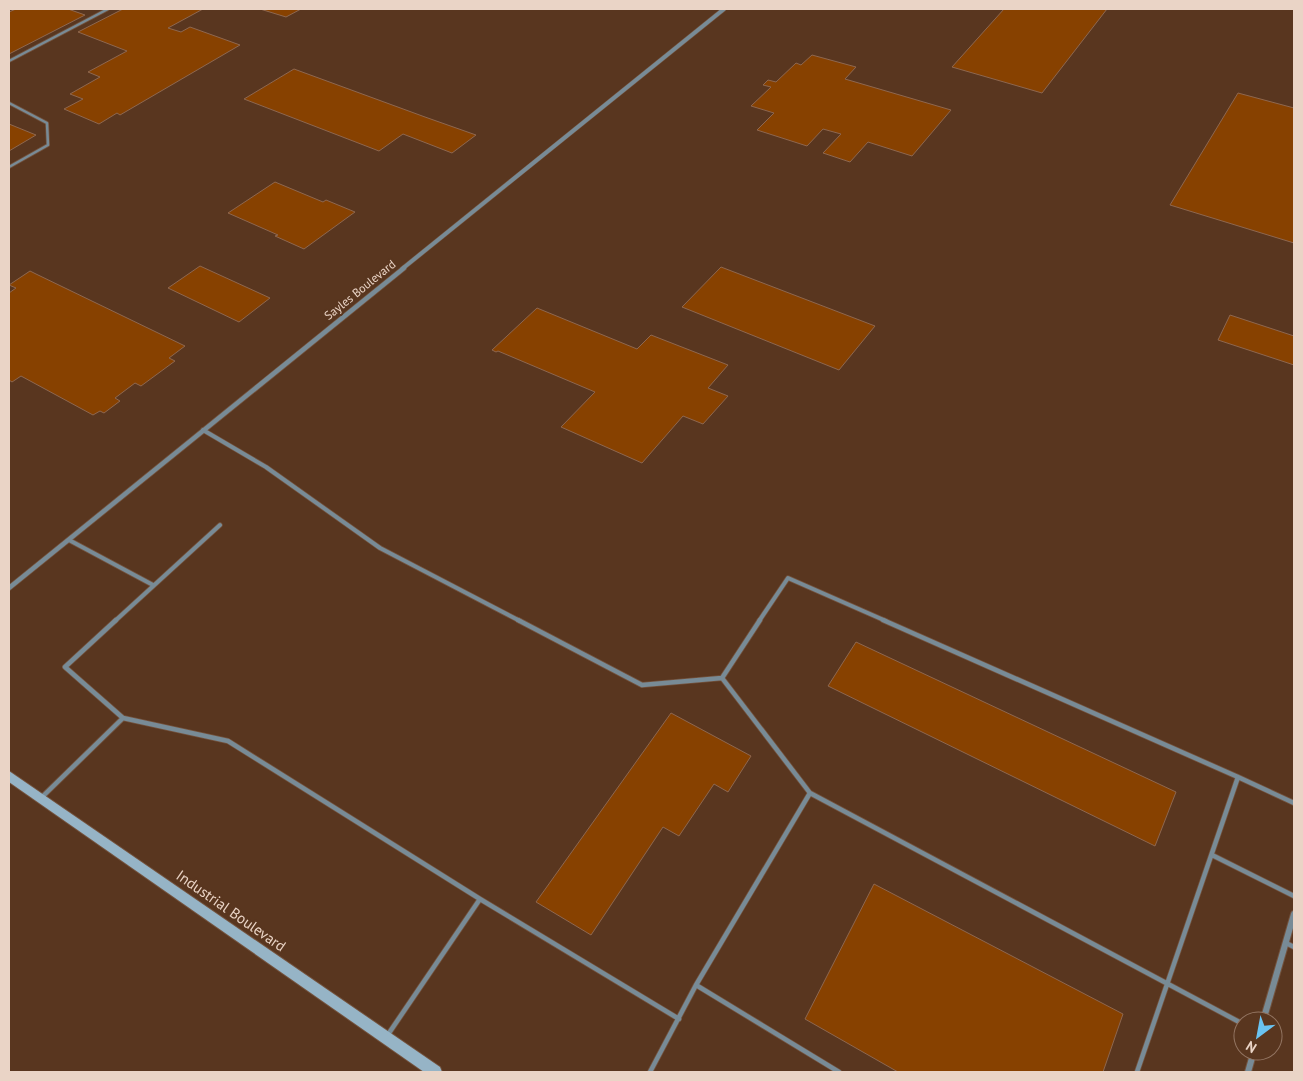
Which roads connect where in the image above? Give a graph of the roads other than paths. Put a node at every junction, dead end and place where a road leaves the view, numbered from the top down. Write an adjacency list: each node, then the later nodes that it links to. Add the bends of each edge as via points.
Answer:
1 (108, 9): 3 (lane)
2 (724, 9): 6 (street, Sayles Boulevard)
3 (9, 61)
4 (9, 103): 5 (lane, via 47,123 48,145)
5 (9, 167)
6 (203, 430): 8 (street, Sayles Boulevard); 11 (lane, via 266,467 380,548 642,685)
7 (220, 525): 9 (lane)
8 (68, 540): 9 (lane); 10 (street, Sayles Boulevard)
9 (153, 585): 12 (lane, via 65,667)
10 (9, 588)
11 (722, 678): 14 (lane, via 788,578); 15 (lane)
12 (123, 718): 16 (lane); 20 (lane, via 228,740)
13 (9, 776): 16 (main road, Industrial Boulevard)
14 (1238, 777): 17 (lane); 18 (lane)
15 (810, 793): 24 (lane); 25 (lane)
16 (41, 798): 29 (main road, Industrial Boulevard)
17 (1294, 804)
18 (1212, 855): 19 (lane); 24 (lane)
19 (1294, 896)
20 (480, 899): 27 (lane); 29 (lane)
21 (1294, 914): 22 (street)
22 (1286, 943): 23 (lane); 26 (street)
23 (1294, 947)
24 (1168, 984): 28 (lane); 33 (lane)
25 (696, 985): 27 (lane); 32 (lane)
26 (1266, 1011)
27 (679, 1018): 31 (lane)
28 (1233, 1019)
29 (385, 1038): 30 (main road, Industrial Boulevard)
30 (434, 1072)
31 (650, 1072)
32 (839, 1072)
33 (1137, 1072)

